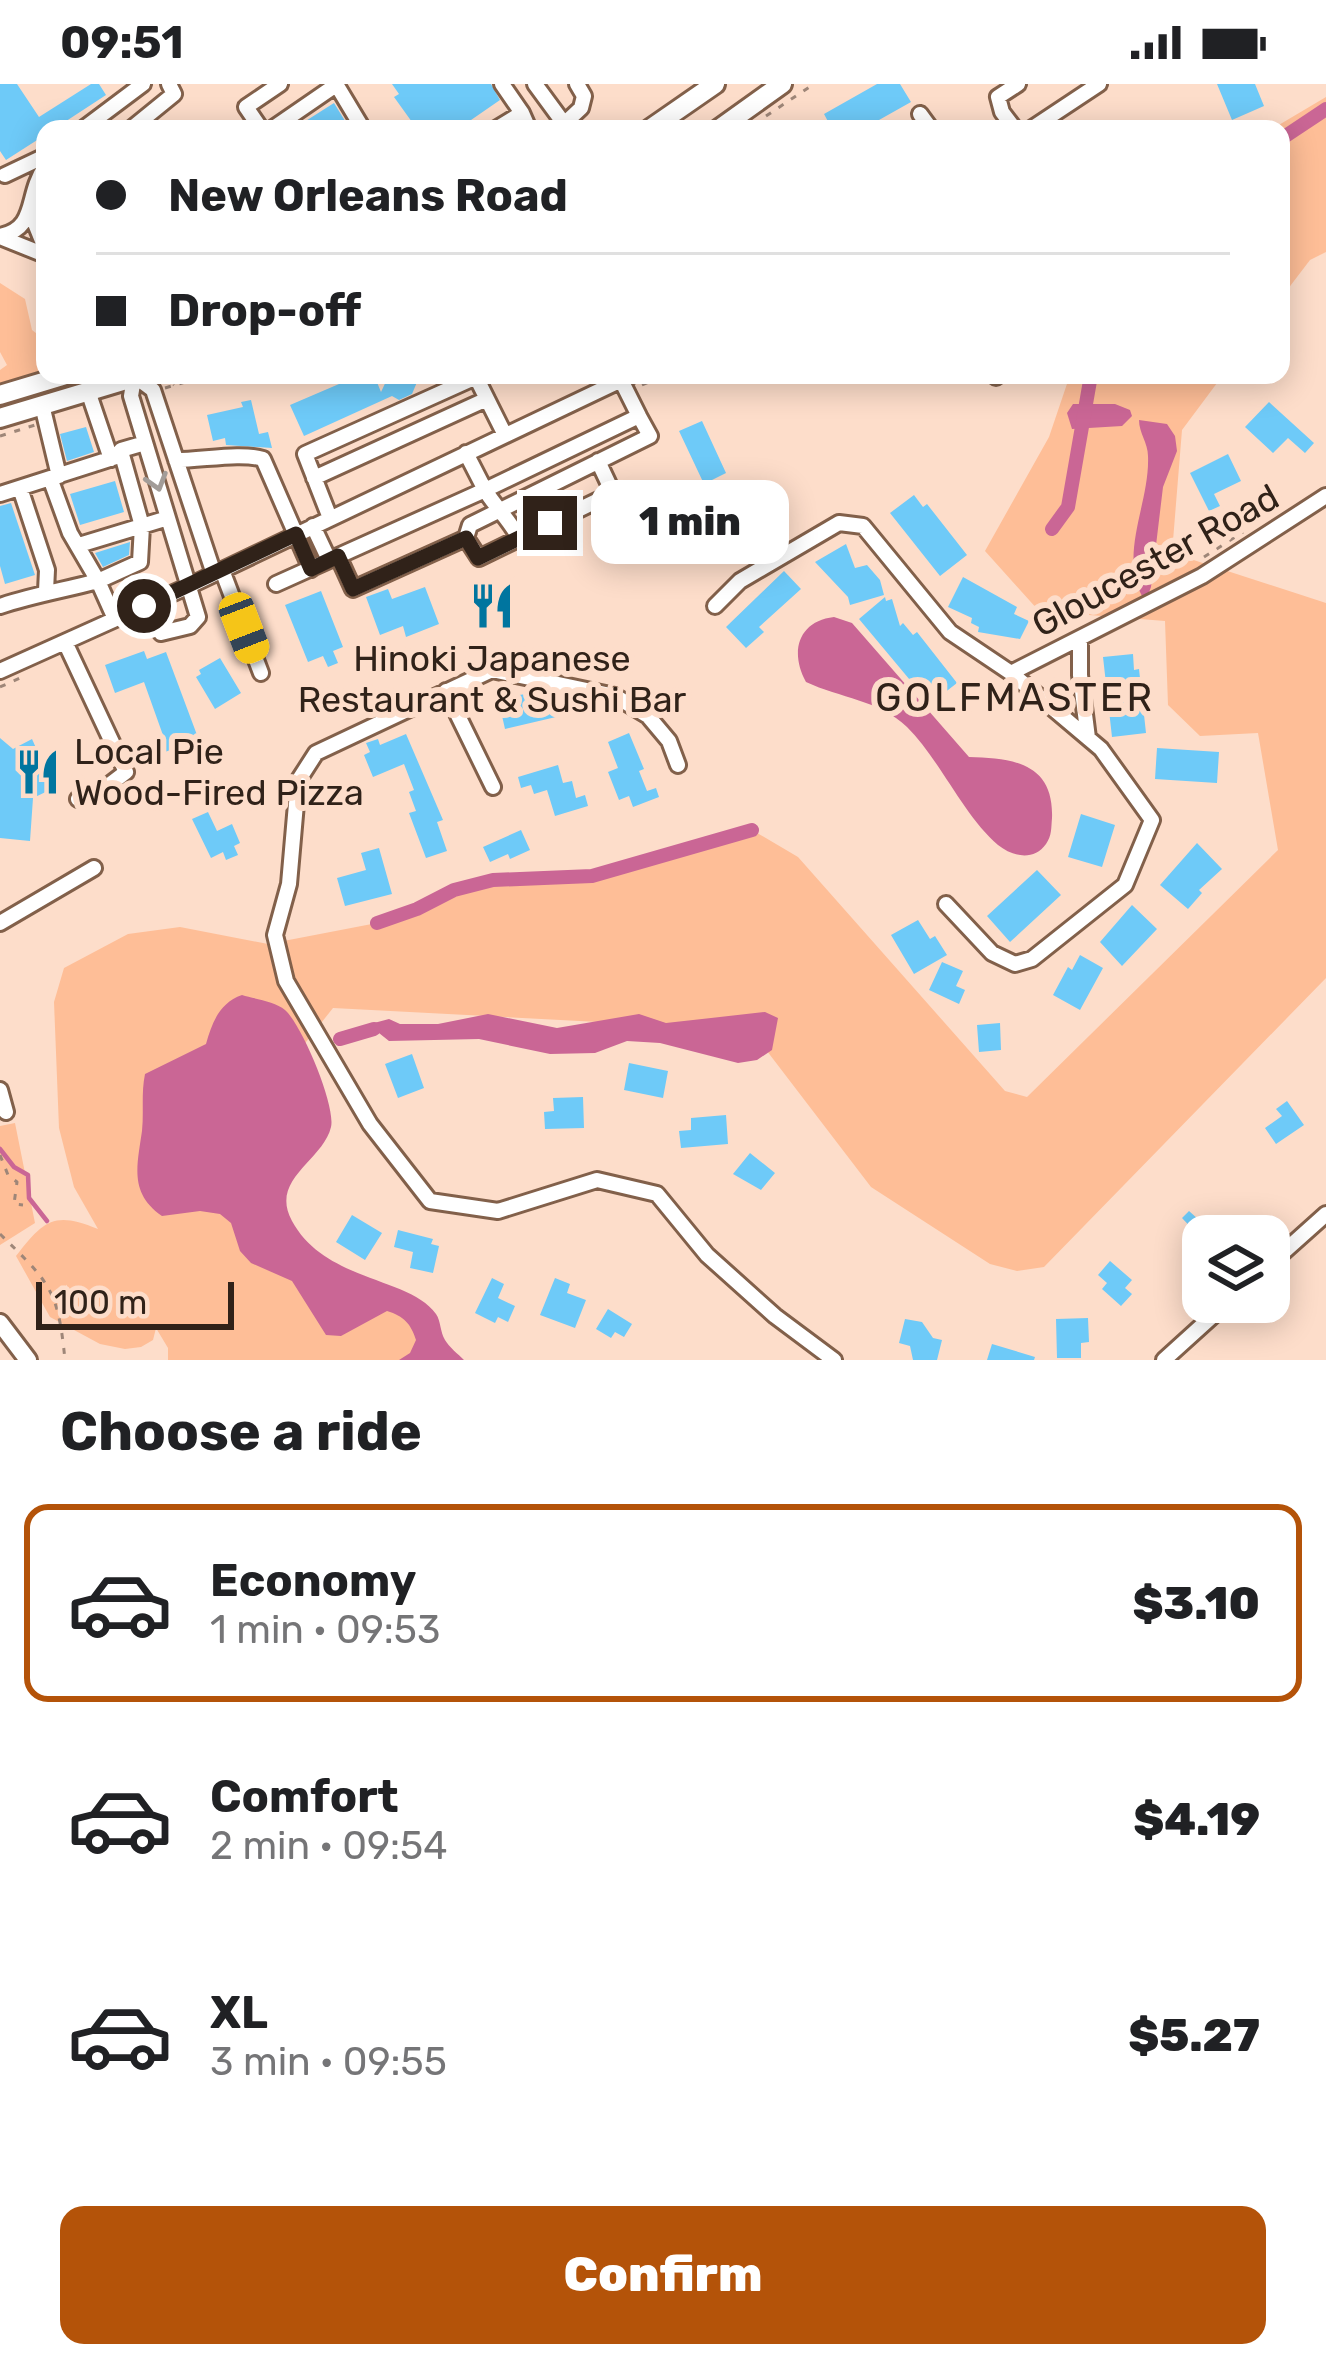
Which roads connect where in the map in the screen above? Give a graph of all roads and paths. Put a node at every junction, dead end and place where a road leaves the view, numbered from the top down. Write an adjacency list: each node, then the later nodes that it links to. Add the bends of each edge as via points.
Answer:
1 (143, 84): 17 (street)
2 (502, 84): 14 (street)
3 (535, 84): 24 (street)
4 (577, 84): 25 (street, via 584,96)
5 (715, 84): 26 (highway)
6 (782, 84): 27 (highway)
7 (814, 84): 16 (path)
8 (1018, 84): 29 (street, via 998,97)
9 (1099, 84): 13 (street)
10 (336, 85): 20 (street); 21 (street)
11 (272, 86): 19 (street, via 246,107)
12 (177, 87): 18 (street)
13 (1082, 88): 30 (street)
14 (522, 113): 22 (street); 23 (street)
15 (920, 114): 28 (street)
16 (764, 118)
17 (95, 120)
18 (148, 120)
19 (255, 120)
20 (285, 120)
21 (357, 120)
22 (511, 120)
23 (525, 120)
24 (562, 120)
25 (571, 120)
26 (663, 120)
27 (732, 120)
28 (924, 120)
29 (1008, 120)
30 (1041, 120)
31 (36, 160): 32 (street)
32 (2, 174): 34 (street, via 22,184)
33 (36, 180): 34 (street)
34 (30, 206): 35 (street); 36 (street, via 22,227)
35 (36, 224)
36 (0, 237): 37 (street)
37 (36, 249)
38 (36, 384): 49 (highway)
39 (112, 384): 48 (highway)
40 (134, 384): 55 (street)
41 (146, 384): 58 (street)
42 (173, 384): 47 (path)
43 (460, 384): 61 (street, via 305,454)
44 (480, 384): 50 (street)
45 (613, 384): 54 (street)
46 (628, 384): 52 (street)
47 (175, 386)
48 (88, 392): 51 (highway); 57 (street)
49 (0, 395)
50 (487, 399): 54 (street); 61 (street)
51 (42, 406): 53 (highway); 60 (street)
52 (639, 416): 59 (street, via 650,436); 63 (street)
53 (0, 418)
54 (505, 435): 56 (street)
55 (145, 442): 57 (street); 67 (street, one-way to 67)
56 (466, 453): 63 (street); 68 (street)
57 (117, 457): 60 (street); 69 (street)
58 (176, 460): 71 (street, via 263,459); 77 (street)
59 (598, 461): 66 (street); 73 (street, via 613,493)
60 (54, 477): 62 (street); 74 (street)
61 (314, 478): 68 (street)
62 (20, 488): 64 (street); 81 (street)
63 (485, 490): 66 (street); 75 (street)
64 (0, 494)
65 (1326, 496): 86 (street, Gloucester Road, via 1202,575)
66 (498, 511): 72 (street, via 470,525); 73 (street)
67 (168, 518): 69 (street); 80 (street)
68 (330, 518): 70 (street)
69 (142, 526): 74 (street); 78 (street, via 140,562)
70 (313, 526): 71 (street); 75 (street)
71 (296, 534): 76 (street); 77 (street)
72 (466, 538): 73 (street, via 478,558); 75 (street, via 353,589)
73 (519, 538)
74 (79, 545): 78 (street)
75 (333, 558): 76 (street)
76 (311, 569): 79 (street)
77 (218, 572): 80 (street); 89 (street)
78 (98, 581): 81 (street); 85 (street)
79 (277, 584)
80 (189, 586): 83 (street); 83 (street, via 199,611 190,626 161,633)
81 (46, 591): 82 (street)
82 (0, 606)
83 (144, 606): 85 (street)
84 (715, 606): 90 (street, via 740,581 849,521 863,526 950,632)
85 (115, 620): 87 (street)
86 (1080, 638): 90 (street, Gloucester Road); 92 (street)
87 (65, 642): 88 (street); 95 (street, via 126,772)
88 (0, 670)
89 (261, 673)
90 (1011, 674): 92 (street)
91 (446, 692): 93 (street, via 492,670 615,696 648,716); 94 (street); 110 (street, via 316,753 298,781 290,884 274,934 286,981 370,1124 430,1201 498,1211 597,1180 657,1194 707,1255)
92 (1088, 738): 97 (street, via 1152,820 1125,885 1015,964 992,953)
93 (678, 765)
94 (493, 787)
95 (78, 799)
96 (94, 868): 98 (street)
97 (946, 904)
98 (0, 923)
99 (0, 1090): 100 (street)
100 (6, 1112)
101 (0, 1154): 102 (path, via 17,1182 14,1204)
102 (23, 1205)
103 (1326, 1214): 105 (street)
104 (0, 1234): 109 (path, via 46,1278 58,1302)
105 (1290, 1246)
106 (0, 1323): 108 (main road)
107 (1205, 1323): 111 (street)
108 (28, 1360)
109 (65, 1360)
110 (834, 1360)
111 (1164, 1360)

